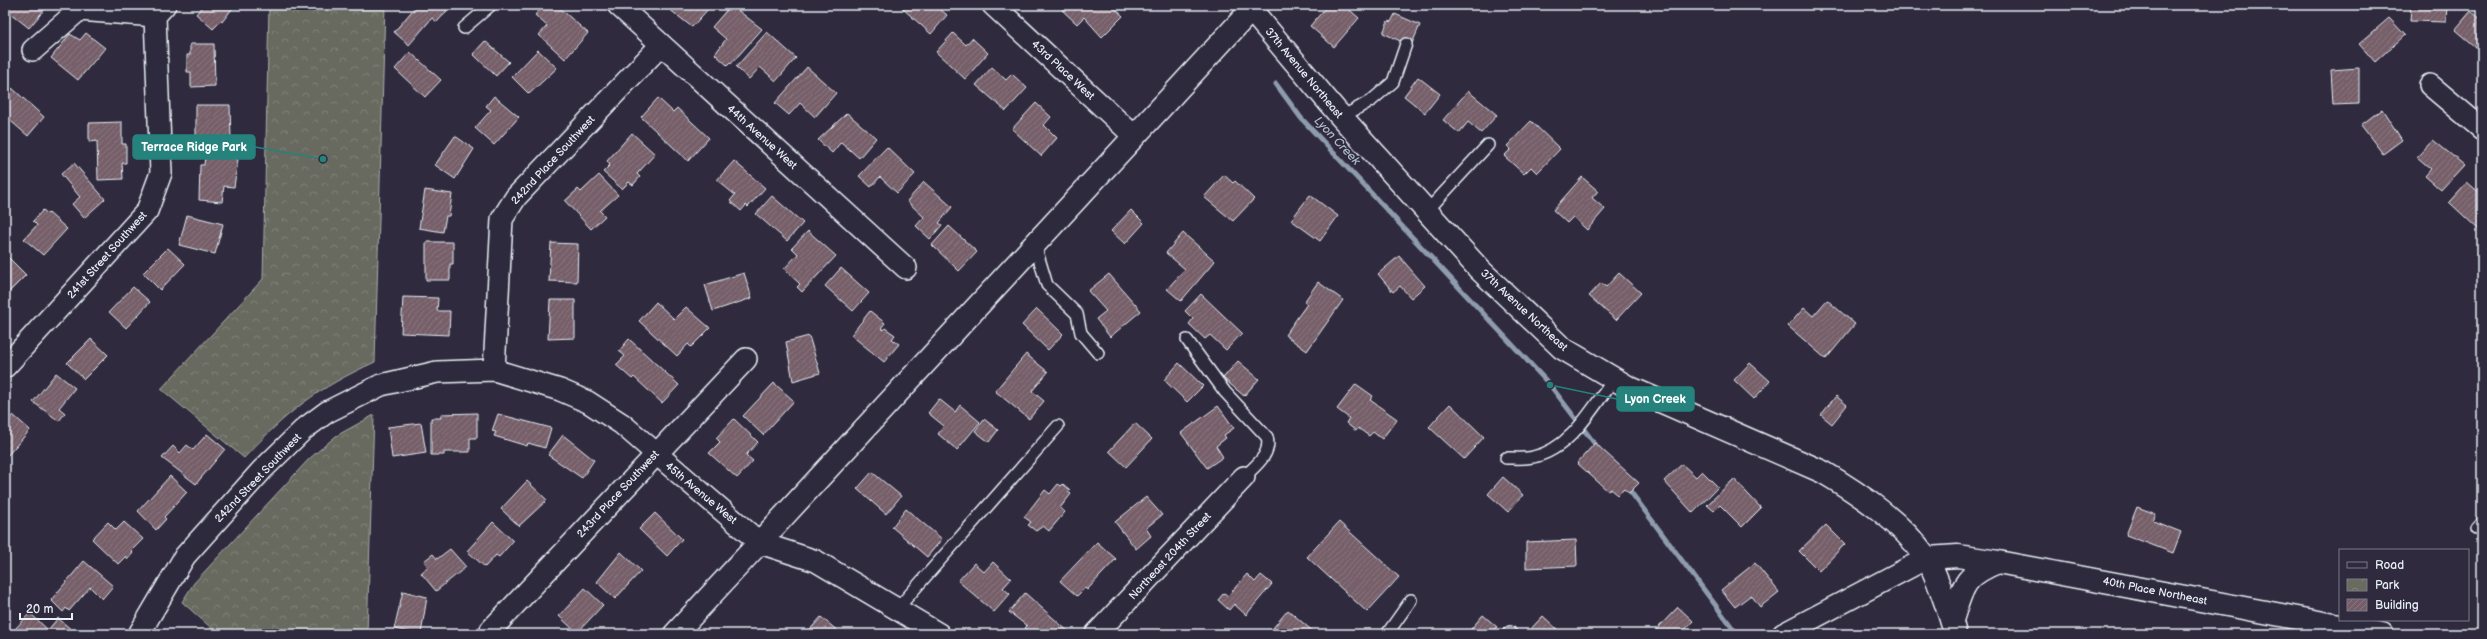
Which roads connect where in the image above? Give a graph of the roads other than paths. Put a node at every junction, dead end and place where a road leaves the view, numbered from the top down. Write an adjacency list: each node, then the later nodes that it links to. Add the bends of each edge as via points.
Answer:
1 (491, 5): 6 (lane)
2 (618, 5): 8 (street, 44th Avenue West)
3 (993, 5): 13 (street, 43rd Place West)
4 (1249, 7): 11 (street, 37th Avenue Northeast); 13 (street)
5 (160, 11): 9 (street, via 79,10); 21 (street, 241st Street Southwest, via 161,173 147,211)
6 (464, 28)
7 (1406, 44): 11 (lane, via 1393,82 1372,100)
8 (661, 45): 17 (street, 44th Avenue West); 22 (street, 242nd Place Southwest, via 516,198 502,219)
9 (33, 50)
10 (2430, 85): 12 (street)
11 (1342, 117): 15 (street, 37th Avenue Northeast)
12 (2482, 129)
13 (1134, 136): 16 (street)
14 (1488, 145): 15 (lane)
15 (1427, 211): 23 (street, 37th Avenue Northeast, via 1480,270 1562,348)
16 (1035, 245): 19 (lane, via 1047,285 1077,314 1081,333); 28 (street)
17 (906, 268)
18 (1188, 340): 27 (lane, via 1225,392 1267,437 1267,452)
19 (1098, 353)
20 (746, 359): 25 (street, 243rd Place Southwest)
21 (5, 367)
22 (494, 370): 25 (street, 45th Avenue West, via 560,390 588,402 622,424); 36 (street, 242nd Street Southwest, via 437,372 381,385 327,412 304,429 262,470 185,556)
23 (1614, 379): 26 (lane, via 1571,435 1556,448 1533,457); 29 (street, 37th Avenue Northeast, via 1822,472 1879,509)
24 (1058, 426): 32 (lane)
25 (655, 455): 28 (street, 45th Avenue West); 34 (street, 243rd Place Southwest)
26 (1506, 458)
27 (1244, 477): 39 (street, Northeast 204th Street)
28 (760, 543): 32 (street, via 816,561); 37 (street)
29 (1927, 558): 30 (street, 40th Place Northeast, via 1958,556); 33 (street); 41 (street)
30 (1998, 562): 33 (street, via 1976,571 1963,587); 35 (street, 40th Place Northeast)
31 (1411, 600): 40 (lane)
32 (897, 609): 38 (street)
33 (1953, 627)
34 (491, 630)
35 (2352, 632): 42 (street, 40th Place Northeast)
36 (139, 634)
37 (675, 634)
38 (939, 634)
39 (1096, 634)
40 (1387, 634)
41 (1783, 634)
42 (2382, 634)

